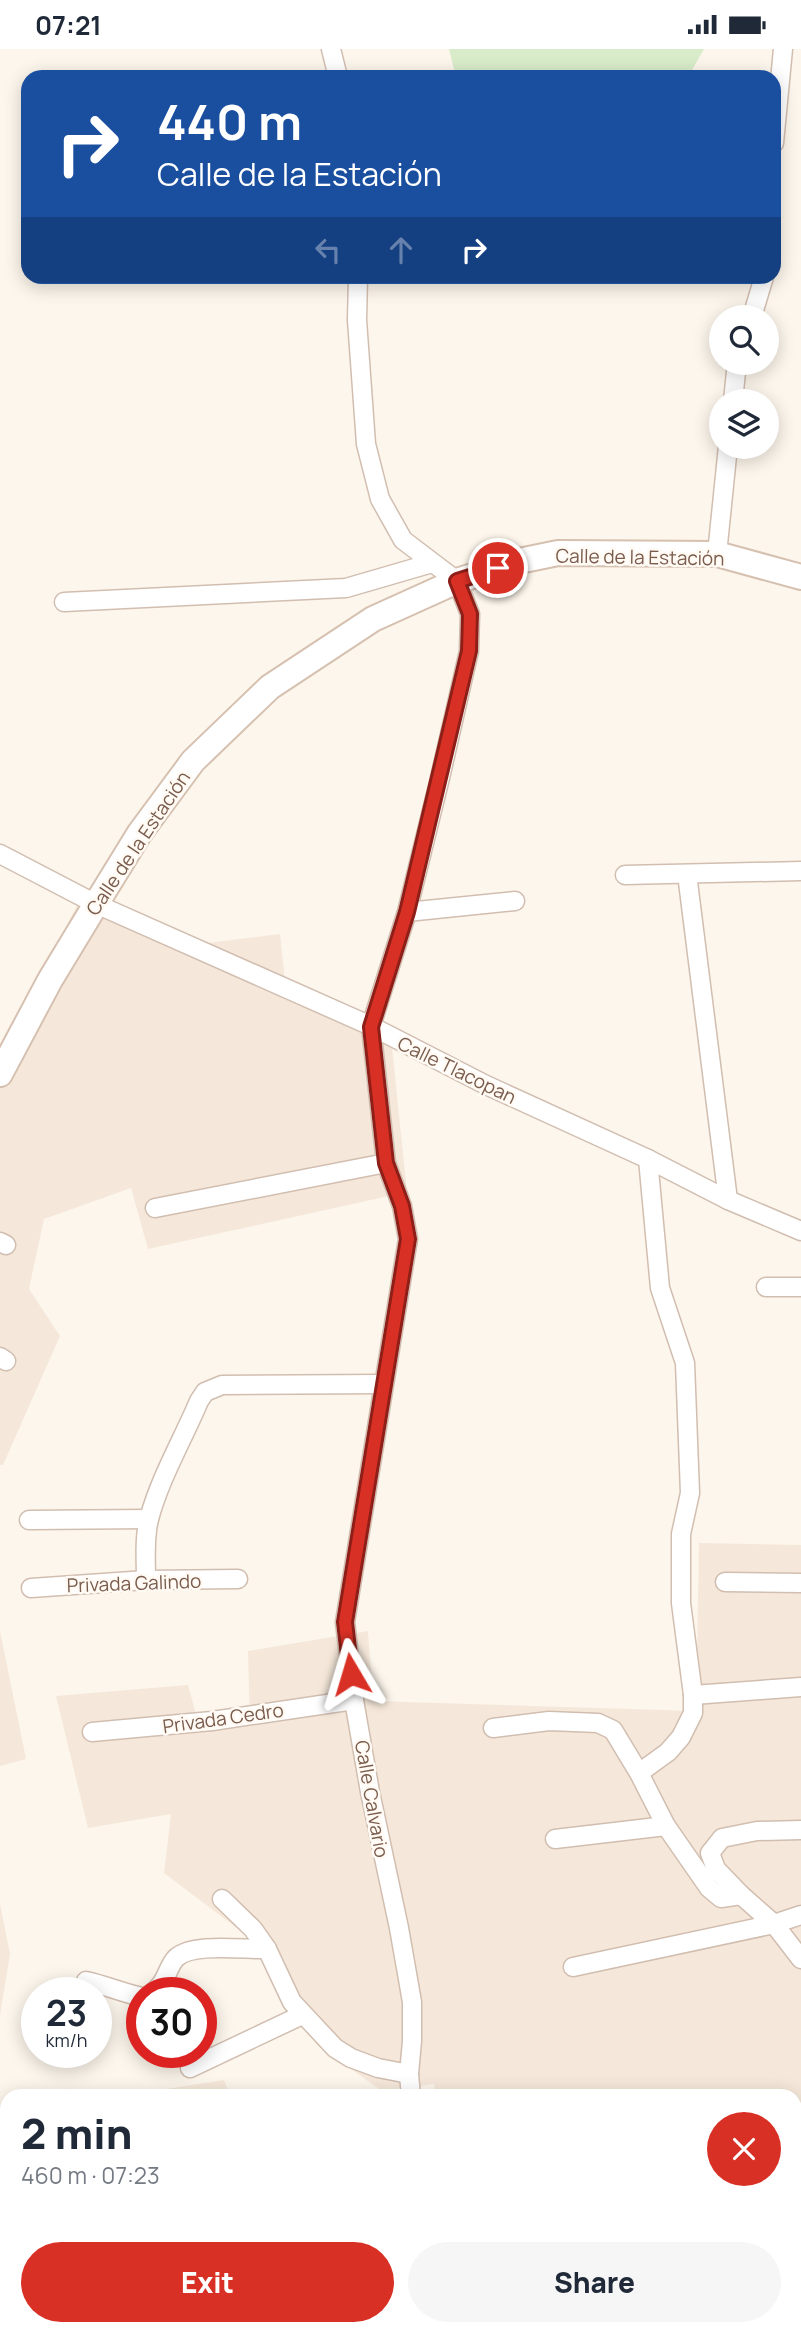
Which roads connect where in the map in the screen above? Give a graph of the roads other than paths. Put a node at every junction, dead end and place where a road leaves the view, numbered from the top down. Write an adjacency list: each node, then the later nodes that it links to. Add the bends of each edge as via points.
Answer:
1 (331, 49): 3 (street)
2 (783, 49): 4 (street)
3 (336, 70)
4 (781, 70)
5 (358, 284): 10 (street, via 368,455 380,499 403,540)
6 (762, 284): 7 (street)
7 (756, 305)
8 (727, 459): 9 (street)
9 (717, 554): 11 (street, Calle de la Estación); 12 (street, Calle de la Estación, via 558,553)
10 (432, 563): 12 (street); 13 (street, via 346,588)
11 (801, 576)
12 (457, 581): 19 (street, Calle de la Estación, via 373,619 270,687 193,761 139,834); 20 (street, Calle Calvario, via 470,614 469,651)
13 (64, 602)
14 (0, 854): 19 (street, Calle Tlacopan)
15 (801, 871): 16 (street)
16 (687, 874): 17 (street); 25 (street)
17 (625, 875)
18 (515, 901): 20 (street)
19 (96, 904): 21 (street, Calle Tlacopan); 22 (street, Calle de la Estación)
20 (407, 912): 21 (street, Calle Calvario)
21 (371, 1027): 23 (street, Calle Tlacopan, via 486,1086); 24 (street, Calle Calvario)
22 (0, 1074)
23 (648, 1159): 25 (street, Calle Tlacopan); 39 (street, via 660,1289 685,1363 690,1493 681,1534 681,1603)
24 (386, 1163): 26 (street); 30 (street, Calle Calvario, via 408,1239)
25 (728, 1200): 27 (street, Calle Tlacopan)
26 (155, 1208)
27 (801, 1231)
28 (766, 1287): 29 (street)
29 (801, 1287)
30 (383, 1384): 31 (street, via 212,1387 199,1401); 40 (street, Calle Calvario, via 345,1622)
31 (149, 1519): 32 (street); 34 (street)
32 (29, 1520)
33 (238, 1579): 34 (street, Privada Galindo)
34 (146, 1580): 37 (street, Privada Galindo)
35 (725, 1582): 36 (street)
36 (801, 1583)
37 (30, 1588)
38 (801, 1687): 39 (street)
39 (693, 1695): 43 (street, via 693,1713 681,1737)
40 (354, 1700): 42 (street, Privada Cedro, via 212,1721); 57 (street, Calle Calvario, via 412,2002)
41 (493, 1728): 43 (street, via 549,1721 598,1723 613,1730)
42 (92, 1732)
43 (639, 1773): 44 (street)
44 (666, 1826): 46 (street); 47 (street, via 709,1888 721,1898)
45 (801, 1830): 47 (street, via 722,1838 710,1853 716,1869)
46 (555, 1839)
47 (741, 1895): 50 (street)
48 (222, 1899): 51 (street)
49 (801, 1915): 50 (street)
50 (774, 1924): 52 (street); 53 (street)
51 (267, 1949): 54 (street, via 192,1949 176,1958); 55 (street)
52 (801, 1959)
53 (573, 1967)
54 (166, 1977)
55 (302, 2015): 56 (street); 57 (street, via 351,2058)
56 (217, 2055)
57 (409, 2074): 58 (street, Calle Calvario)
58 (410, 2089)

